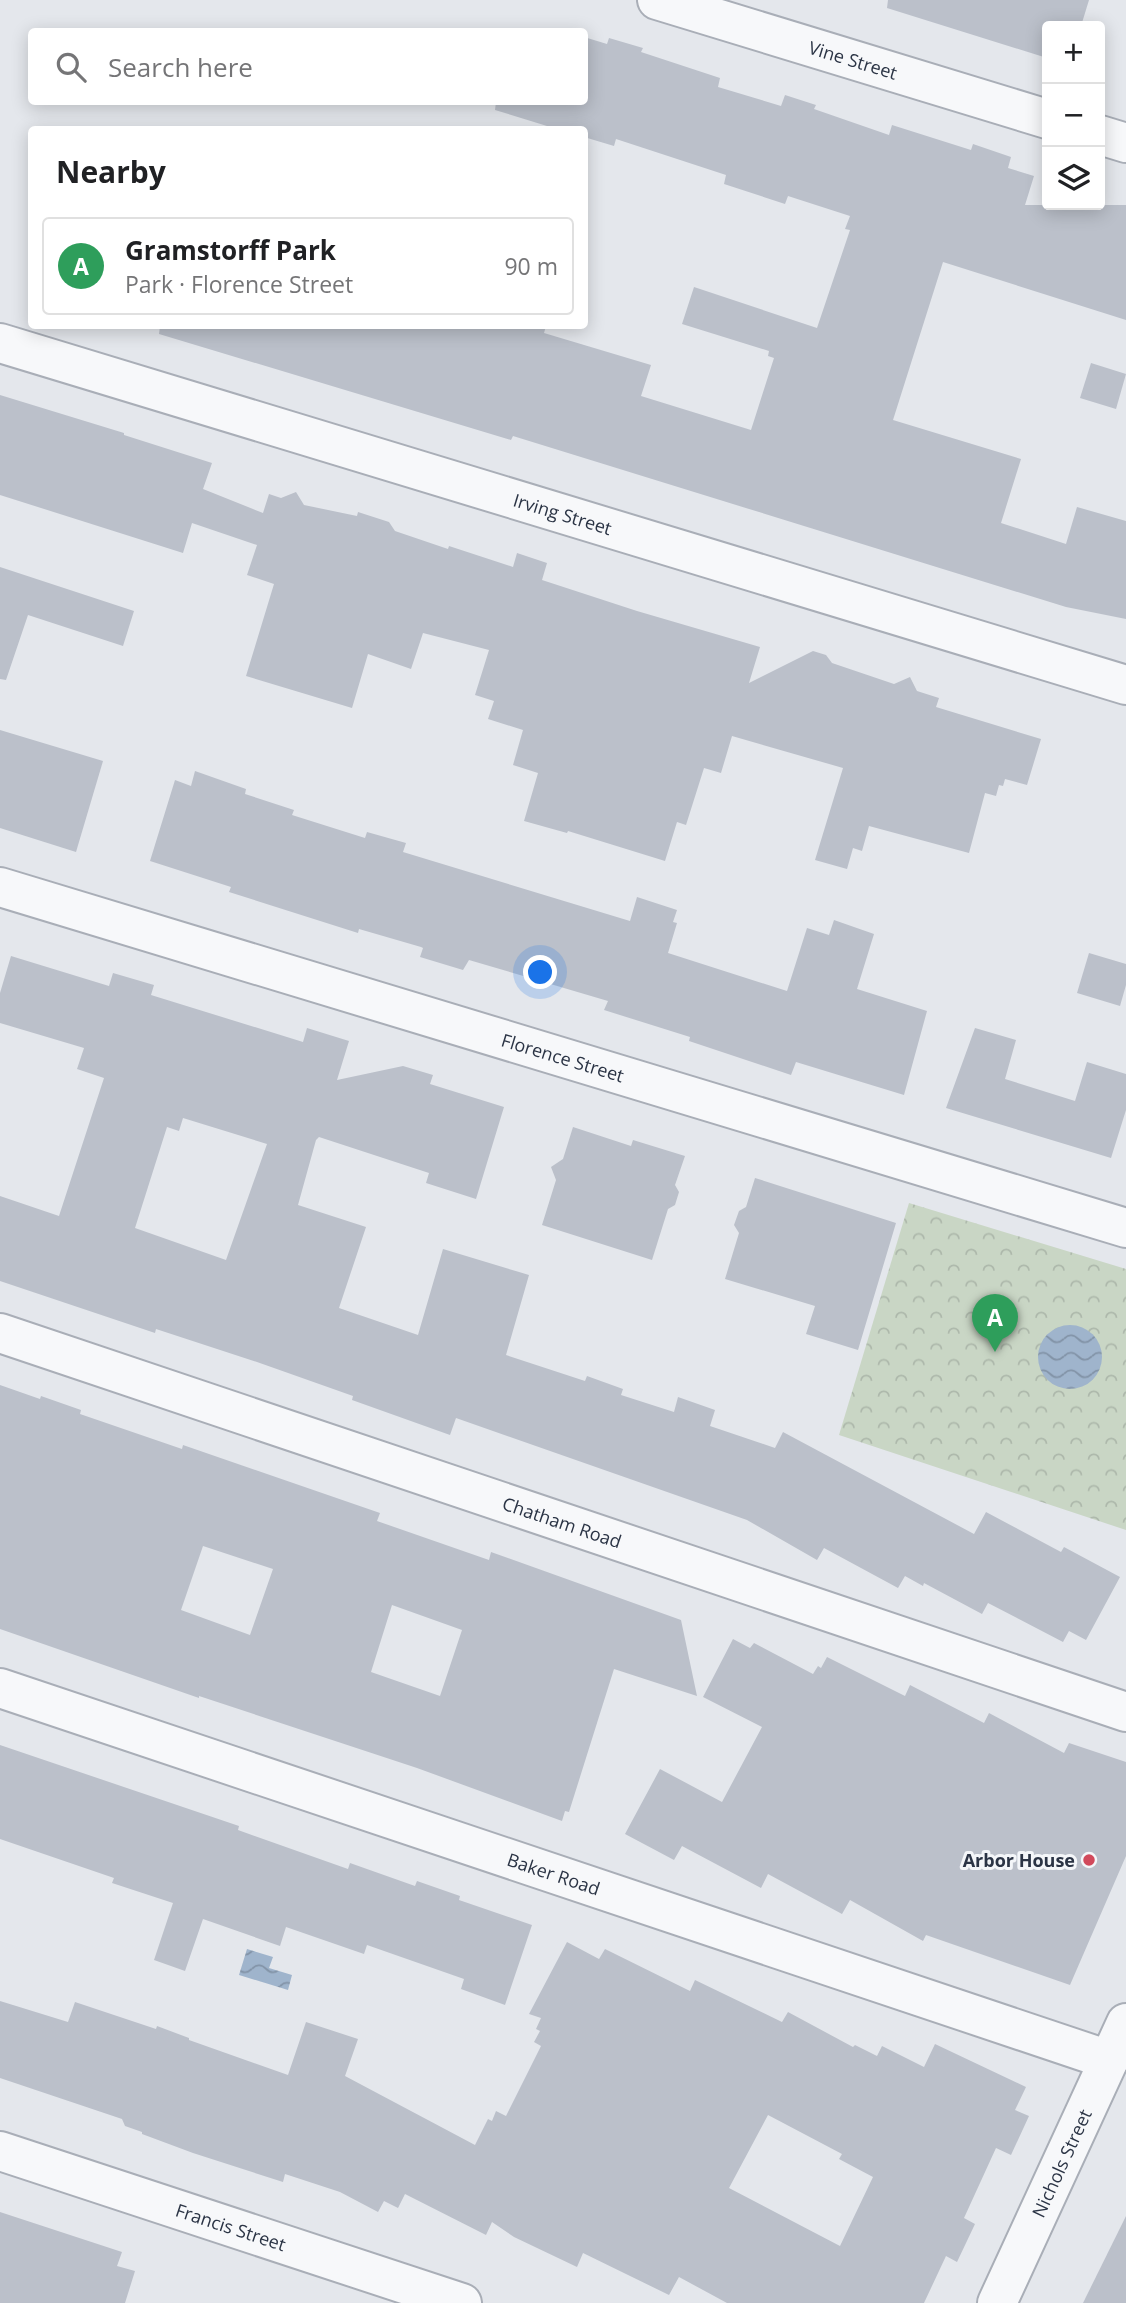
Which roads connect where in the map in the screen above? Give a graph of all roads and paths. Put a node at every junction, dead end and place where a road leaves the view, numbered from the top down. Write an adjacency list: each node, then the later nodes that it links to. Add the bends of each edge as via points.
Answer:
1 (657, 0): 2 (street, Vine Street)
2 (1042, 117)
3 (1105, 137): 4 (street)
4 (1126, 143)
5 (0, 343): 6 (street, Irving Street)
6 (1126, 685)
7 (0, 887): 8 (street, Florence Street)
8 (1126, 1228)
9 (0, 1333): 11 (street, Chatham Road)
10 (0, 1688): 13 (street, Baker Road)
11 (1126, 1712)
12 (1126, 2023): 13 (street, Nichols Street)
13 (1109, 2060): 16 (street, Nichols Street)
14 (0, 2151): 15 (street, Francis Street)
15 (462, 2303)
16 (997, 2303)

